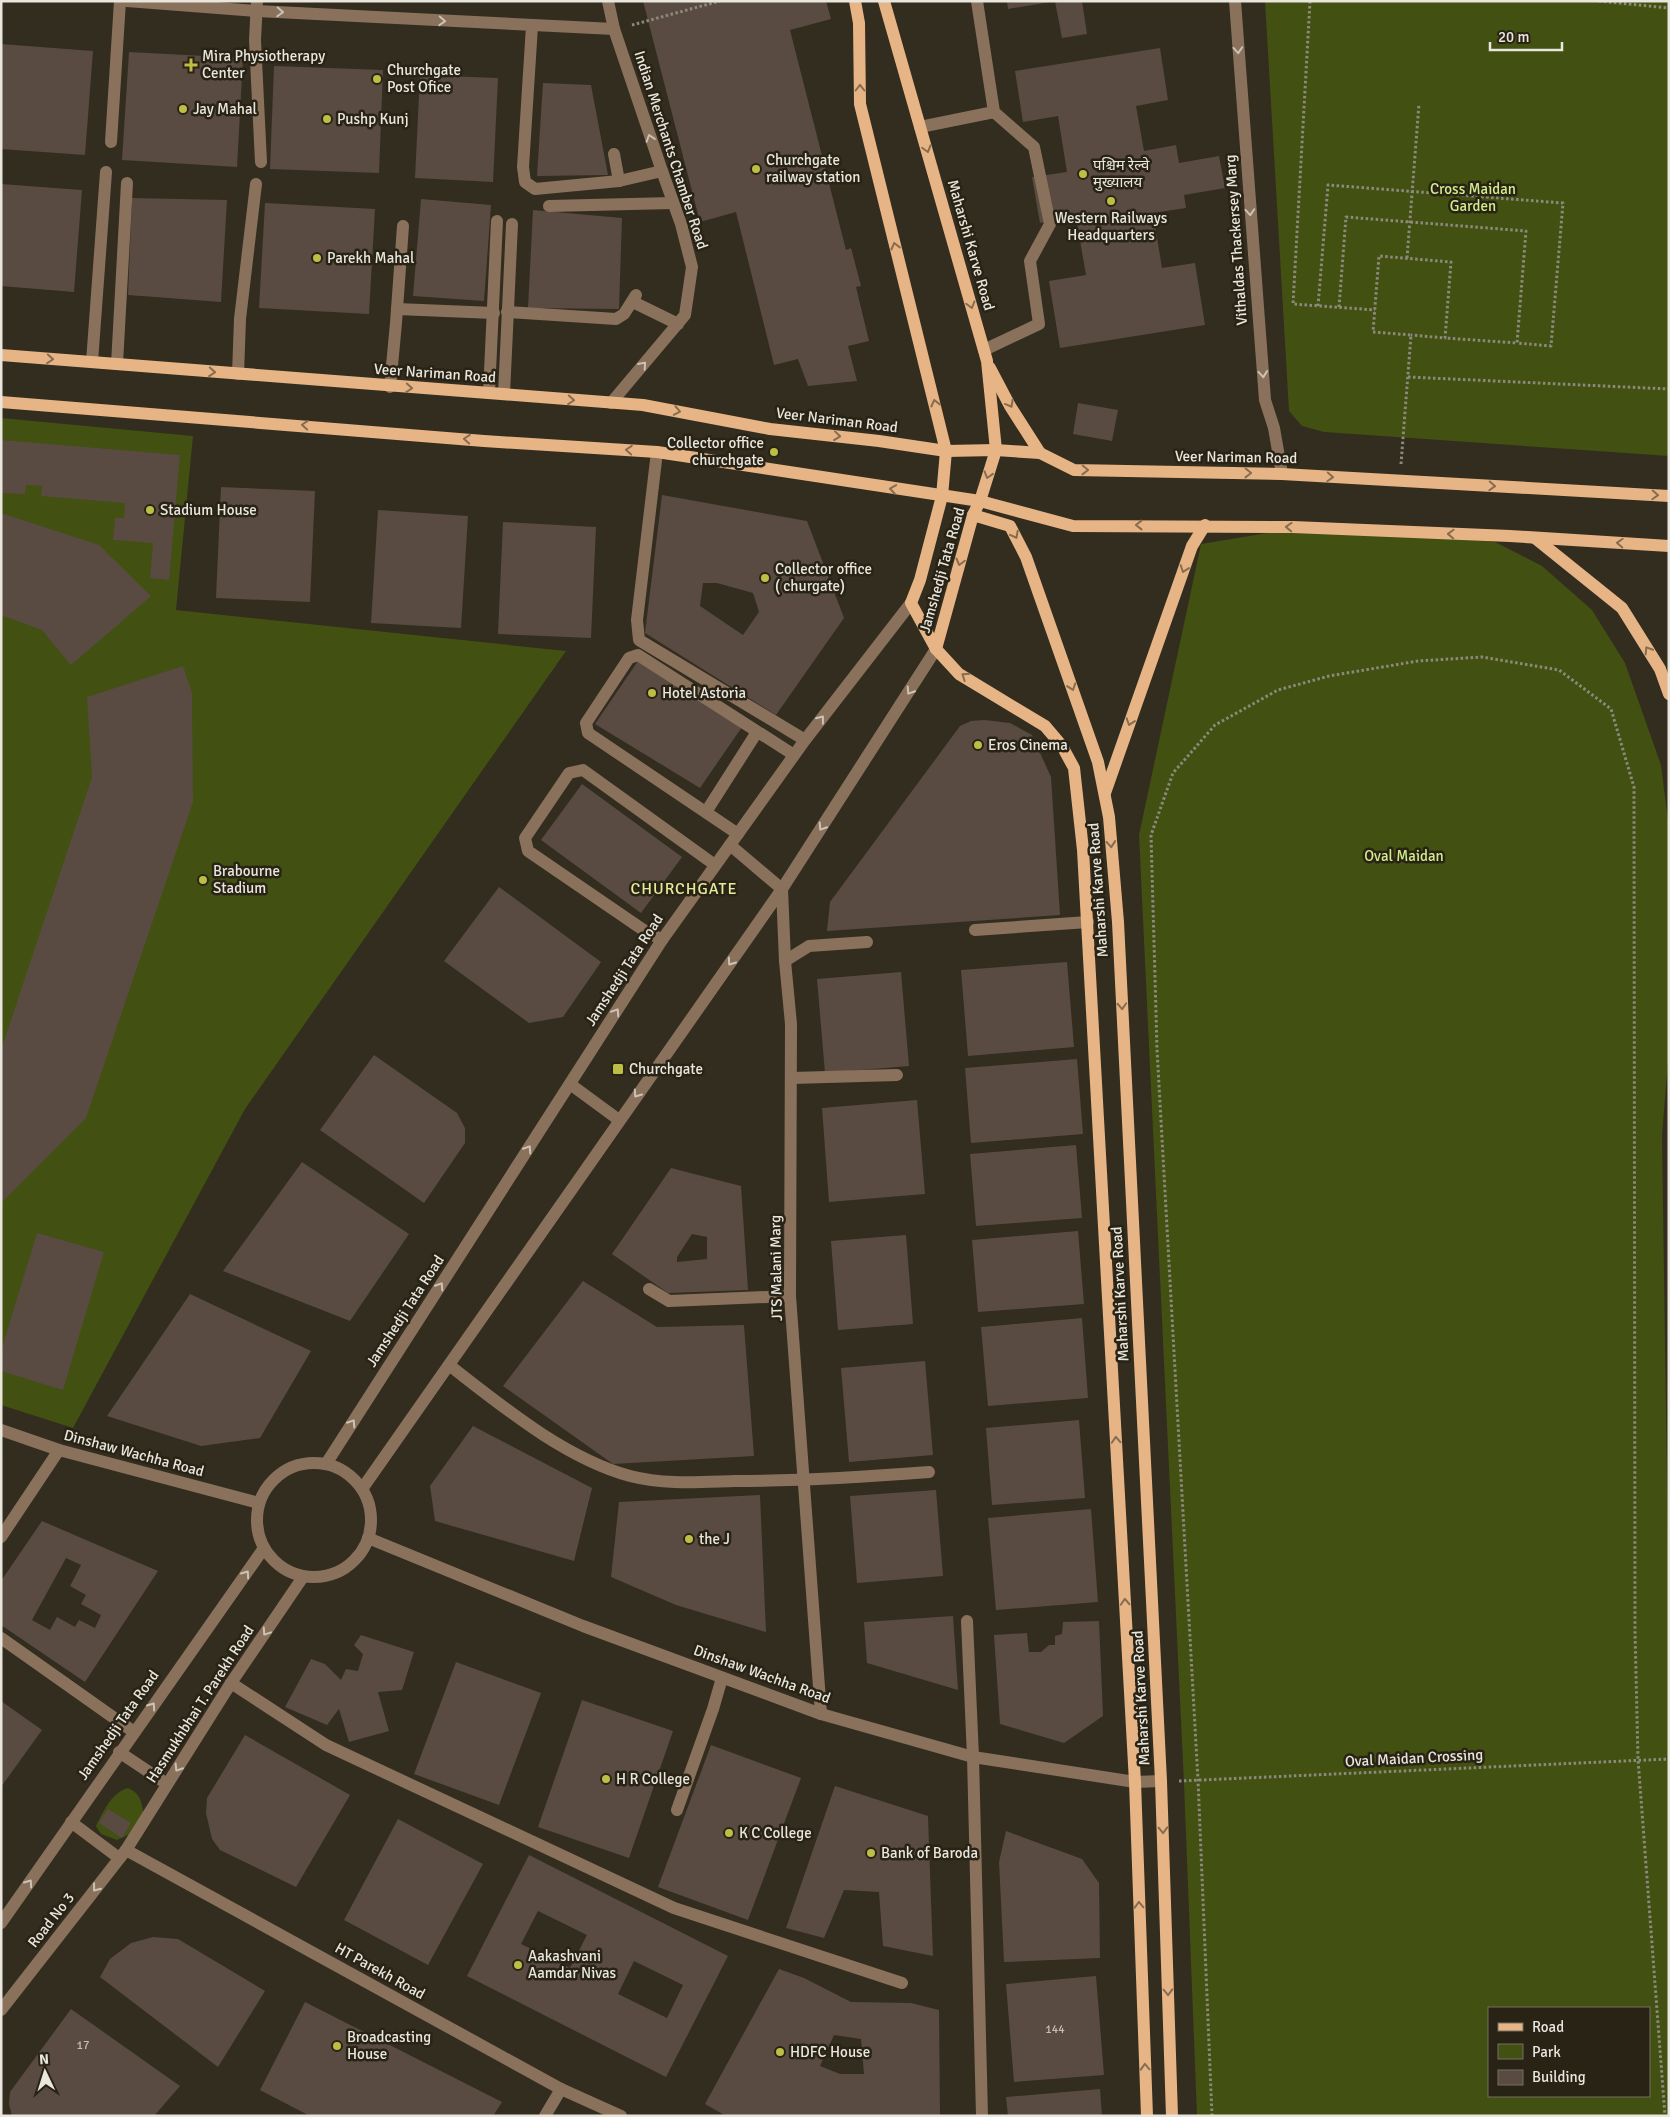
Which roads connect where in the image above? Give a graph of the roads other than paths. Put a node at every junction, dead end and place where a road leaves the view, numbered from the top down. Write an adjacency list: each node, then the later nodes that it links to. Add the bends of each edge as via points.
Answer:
1 (120, 1): 13 (street)
2 (127, 1): 8 (street)
3 (608, 1): 10 (street, Indian Merchants Chamber Road)
4 (855, 1): 40 (main road, one-way to 4, via 860,104 860,23)
5 (884, 1): 12 (main road, Maharshi Karve Road)
6 (977, 1): 11 (street)
7 (1235, 1): 43 (street, Vithaldas Thackersey Marg, one-way to 43, via 1265,400 1274,428)
8 (257, 6): 9 (street, one-way to 9); 15 (street, via 255,40)
9 (532, 26): 10 (street); 18 (street, via 523,167 525,182 535,189)
10 (614, 30): 16 (street, Indian Merchants Chamber Road, one-way to 10)
11 (994, 112): 12 (street); 30 (street, via 1034,147 1050,224 1030,261 1039,324)
12 (920, 127): 30 (main road, Maharshi Karve Road, one-way to 30)
13 (111, 142)
14 (614, 154): 18 (street)
15 (261, 162)
16 (662, 171): 18 (street); 21 (street, Indian Merchants Chamber Road)
17 (106, 172): 31 (street)
18 (619, 181)
19 (127, 183): 32 (street)
20 (256, 184): 33 (street, via 240,319)
21 (673, 203): 22 (street); 28 (street, Indian Merchants Chamber Road, via 692,267 685,315)
22 (549, 206)
23 (497, 222): 27 (street)
24 (512, 224): 27 (street)
25 (403, 226): 26 (street)
26 (397, 309): 27 (street); 34 (street)
27 (501, 313): 28 (street, via 616,319 624,314 635,298); 35 (street); 36 (street)
28 (678, 324): 38 (street, Indian Merchants Chamber Road, one-way to 28)
29 (1, 356): 31 (main road, Veer Nariman Road, one-way to 31)
30 (985, 356): 39 (main road, Maharshi Karve Road); 42 (main road, one-way to 42, via 1010,406)
31 (92, 362): 32 (main road, Veer Nariman Road)
32 (117, 364): 33 (main road, Veer Nariman Road, one-way to 33)
33 (238, 374): 34 (main road, Veer Nariman Road)
34 (390, 387): 35 (main road, Veer Nariman Road, one-way to 35)
35 (490, 394): 36 (main road, Veer Nariman Road)
36 (504, 394): 38 (main road, Veer Nariman Road, one-way to 38)
37 (1, 402): 41 (main road, one-way to 37)
38 (611, 403): 40 (main road, Veer Nariman Road, one-way to 40, via 643,405 770,429)
39 (996, 450): 40 (main road, Veer Nariman Road); 42 (main road, Veer Nariman Road); 46 (main road, Maharshi Karve Road, one-way to 46)
40 (946, 451): 44 (main road)
41 (657, 452): 44 (main road, one-way to 41); 55 (street, via 637,620 639,640)
42 (1040, 454): 43 (main road, Veer Nariman Road, one-way to 43, via 1074,470)
43 (1282, 474): 45 (main road, Veer Nariman Road, one-way to 45)
44 (942, 496): 46 (main road); 51 (main road, Jamshedji Tata Road)
45 (1669, 496)
46 (980, 501): 47 (main road, Jamshedji Tata Road); 48 (main road, one-way to 46, via 1073,526)
47 (973, 515): 52 (main road, Jamshedji Tata Road, one-way to 52); 57 (main road, Maharshi Karve Road, one-way to 57, via 1010,526 1026,558 1098,762)
48 (1206, 525): 49 (main road, one-way to 48); 57 (main road, one-way to 57, via 1192,546)
49 (1535, 538): 50 (main road, one-way to 49); 53 (main road, one-way to 49, via 1660,669 1622,608)
50 (1669, 546)
51 (912, 603): 52 (main road, Maharshi Karve Road); 55 (street, Jamshedji Tata Road, one-way to 51)
52 (936, 650): 62 (street, one-way to 62); 63 (main road, Maharshi Karve Road, one-way to 52, via 1084,850 1074,768 1062,746 1045,726 959,674)
53 (1669, 694)
54 (757, 732): 56 (street); 58 (street); 58 (street, via 638,656 629,658 586,723 588,733)
55 (805, 740): 56 (street, Jamshedji Tata Road)
56 (794, 755): 59 (street, Jamshedji Tata Road)
57 (1105, 793): 94 (main road, Maharshi Karve Road, one-way to 94, via 1118,922)
58 (706, 812): 59 (street)
59 (738, 834): 60 (street, Jamshedji Tata Road)
60 (730, 845): 61 (street, Jamshedji Tata Road); 62 (street)
61 (715, 865): 65 (street, Jamshedji Tata Road); 65 (street, via 583,770 569,772 525,838 528,851)
62 (782, 889): 67 (street, JTS Malani Marg); 71 (street, one-way to 71)
63 (1088, 922): 64 (street); 95 (main road, Maharshi Karve Road, one-way to 63)
64 (975, 930)
65 (662, 940): 70 (street, Jamshedji Tata Road, one-way to 65)
66 (868, 942): 67 (street, via 809,946)
67 (785, 961): 69 (street, JTS Malani Marg)
68 (897, 1075): 69 (street)
69 (792, 1078): 73 (street, JTS Malani Marg)
70 (570, 1084): 71 (street); 77 (street, Jamshedji Tata Road, one-way to 70)
71 (619, 1120): 74 (street)
72 (649, 1289): 73 (street, via 669,1301)
73 (790, 1296): 79 (street, JTS Malani Marg)
74 (450, 1366): 79 (street, via 551,1439 594,1463 629,1475 663,1482); 80 (street)
75 (1, 1430): 76 (street, Dinshaw Wachha Road)
76 (59, 1450): 81 (street, Dinshaw Wachha Road); 82 (street)
77 (326, 1464): 80 (street, via 343,1470); 81 (street, via 308,1463 290,1468 275,1478)
78 (929, 1472): 79 (street)
79 (804, 1480): 90 (street, JTS Malani Marg)
80 (362, 1489): 83 (street, via 371,1514)
81 (259, 1503): 84 (street, via 257,1527)
82 (1, 1537)
83 (368, 1538): 85 (street, via 353,1562 338,1572 321,1577); 88 (street, Dinshaw Wachha Road, via 583,1626)
84 (264, 1548): 85 (street, via 279,1565); 91 (street, Jamshedji Tata Road, one-way to 84)
85 (303, 1576): 89 (street, Hasmukhbhai T. Parekh Road, one-way to 89)
86 (967, 1621): 93 (street)
87 (1, 1638): 91 (street)
88 (722, 1678): 90 (street, Dinshaw Wachha Road); 97 (street)
89 (231, 1683): 96 (street, Hasmukhbhai T. Parekh Road, one-way to 96); 101 (street, via 326,1745 674,1908)
90 (822, 1714): 93 (street, Dinshaw Wachha Road)
91 (134, 1732): 92 (street, Jamshedji Tata Road)
92 (119, 1752): 96 (street); 98 (street, Jamshedji Tata Road)
93 (973, 1757): 95 (street, Dinshaw Wachha Road); 106 (street)
94 (1161, 1781): 95 (street, Dinshaw Wachha Road); 108 (main road, Maharshi Karve Road, one-way to 108)
95 (1135, 1782): 107 (main road, Maharshi Karve Road, one-way to 95)
96 (168, 1784): 99 (street, Hasmukhbhai T. Parekh Road)
97 (677, 1810)
98 (71, 1822): 99 (street, HT Parekh Road); 100 (street, Jamshedji Tata Road, one-way to 98)
99 (123, 1854): 102 (street, Road No 3, one-way to 102); 103 (street, HT Parekh Road)
100 (1, 1923)
101 (902, 1983)
102 (1, 2010)
103 (561, 2089): 104 (street); 105 (street, HT Parekh Road)
104 (545, 2116)
105 (621, 2116)
106 (982, 2116)
107 (1147, 2116)
108 (1172, 2116)

